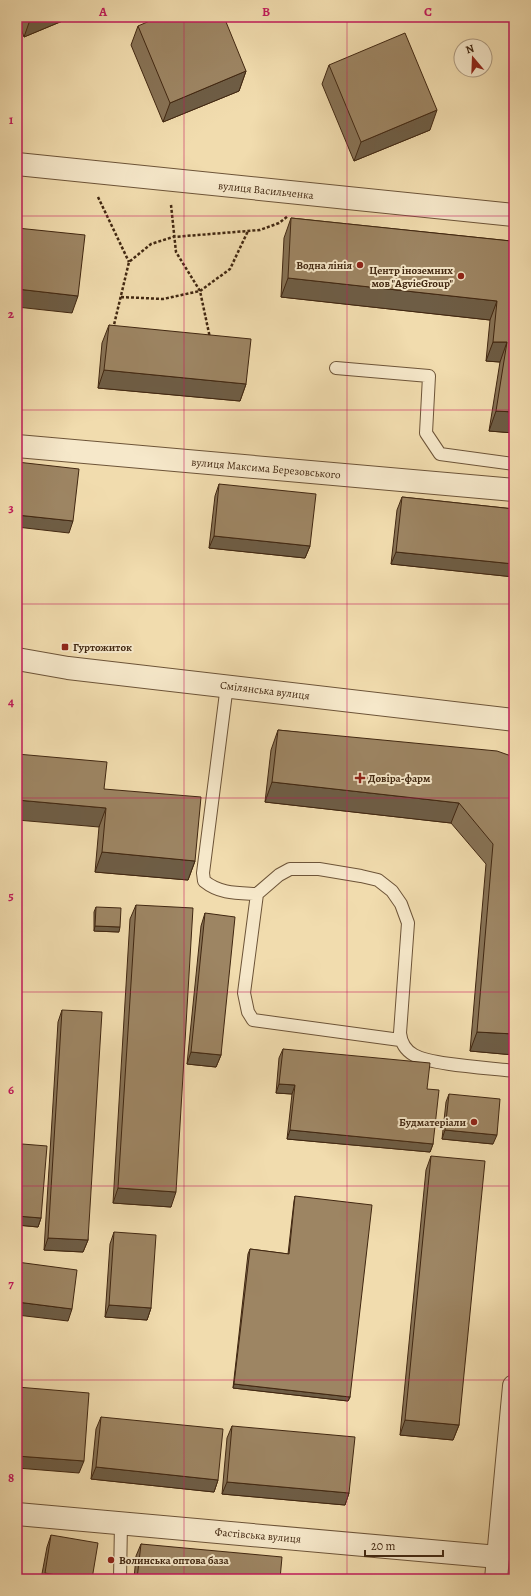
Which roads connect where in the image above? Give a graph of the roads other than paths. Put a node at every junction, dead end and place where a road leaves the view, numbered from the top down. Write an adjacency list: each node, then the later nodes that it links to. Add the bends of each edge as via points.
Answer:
1 (17, 164): 2 (street, вулиця Васильченка)
2 (514, 215)
3 (336, 368): 5 (lane, via 429,376 426,433 440,454)
4 (17, 446): 6 (street, вулиця Максима Березовського)
5 (514, 464)
6 (514, 490)
7 (17, 659): 8 (street, Смілянська вулиця, via 68,668)
8 (227, 685): 9 (street, Смілянська вулиця); 10 (lane, via 204,881 212,888 224,892)
9 (514, 720)
10 (257, 894): 11 (lane, via 244,993 248,1012 254,1020); 11 (lane, via 290,868 319,869 361,876 378,880 392,891 401,904 408,923 400,1010)
11 (400, 1040): 12 (lane, via 415,1056)
12 (514, 1070)
13 (514, 1386): 16 (street)
14 (17, 1514): 15 (street, Фастівська вулиця)
15 (121, 1523): 16 (street, Фастівська вулиця); 17 (lane)
16 (498, 1557): 18 (street)
17 (120, 1579)
18 (496, 1579)

